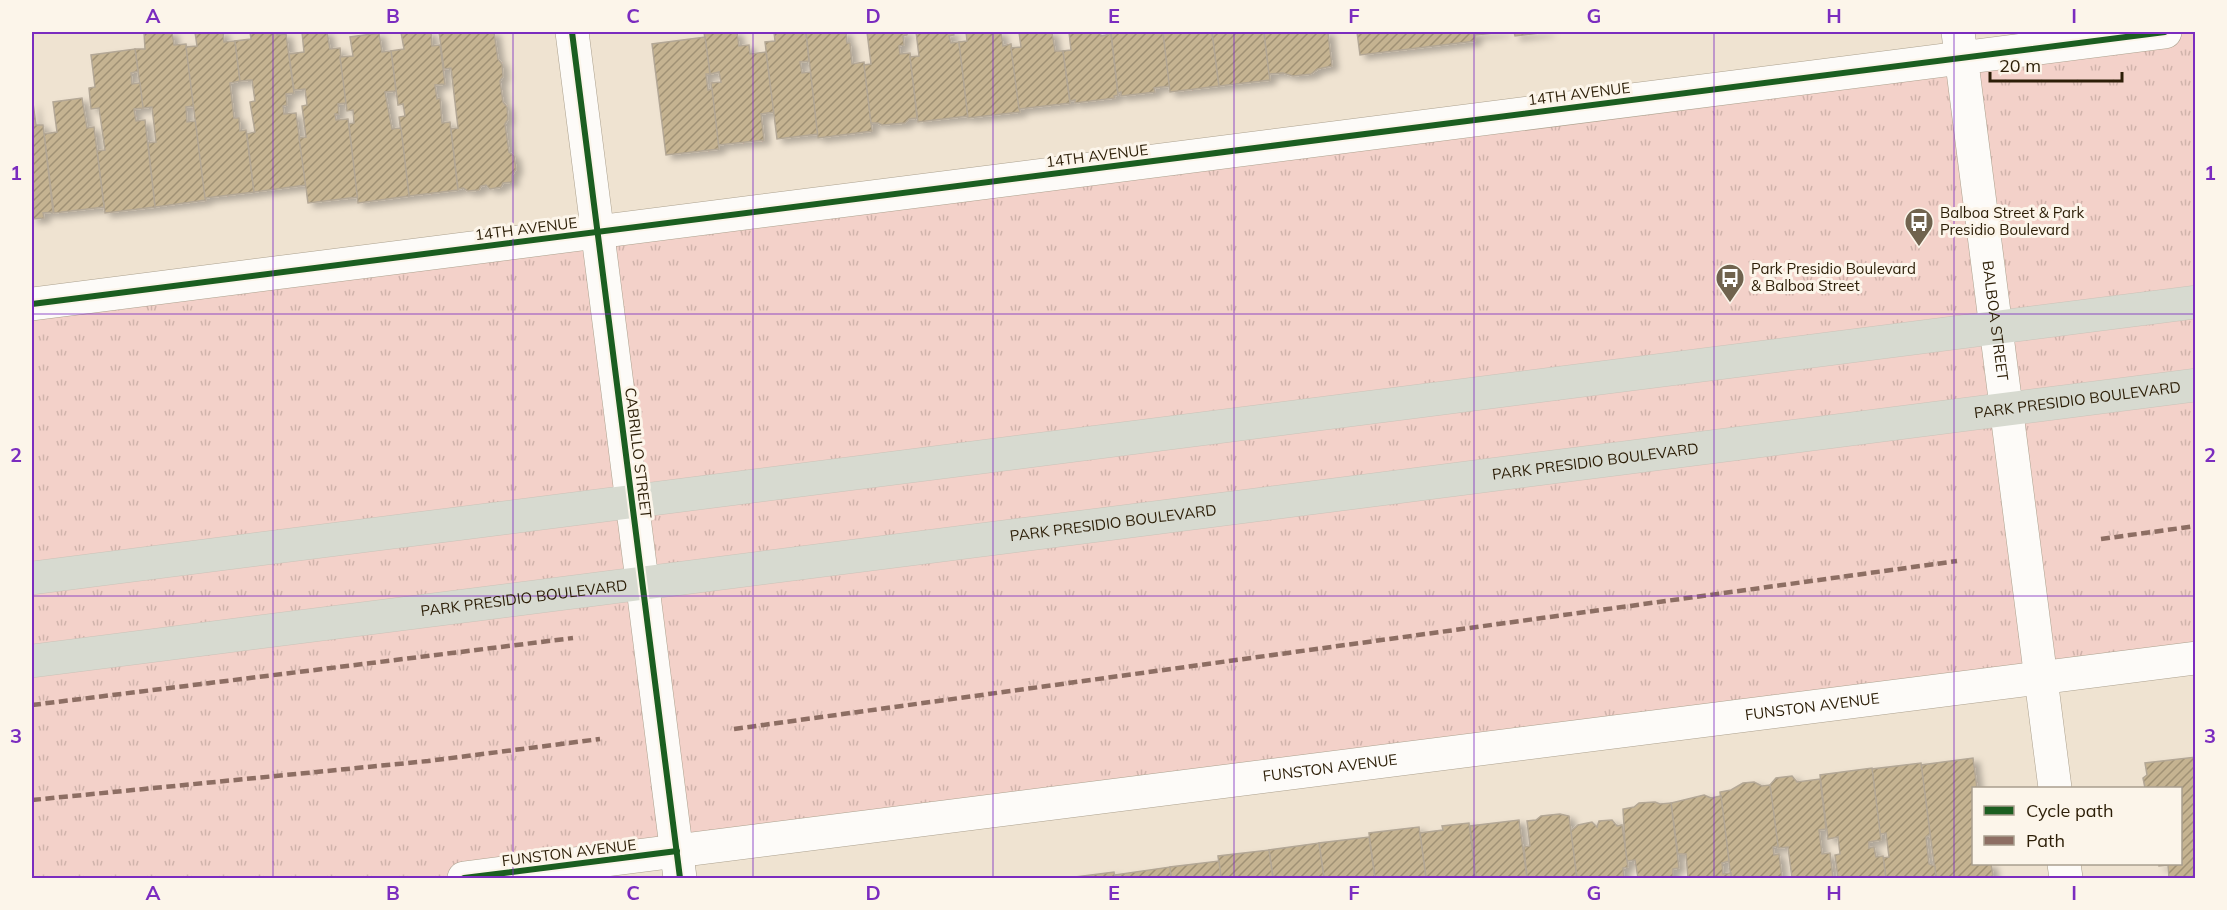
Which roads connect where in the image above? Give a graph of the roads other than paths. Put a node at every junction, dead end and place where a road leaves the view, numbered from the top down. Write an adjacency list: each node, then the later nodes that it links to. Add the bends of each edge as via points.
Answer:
1 (572, 32): 4 (street, CABRILLO STREET)
2 (2166, 32): 3 (street, 14TH AVENUE)
3 (1960, 45): 4 (street, 14TH AVENUE); 7 (street, BALBOA STREET)
4 (597, 231): 6 (street, 14TH AVENUE); 10 (street, CABRILLO STREET)
5 (2196, 302): 7 (highway)
6 (32, 304)
7 (1996, 327): 9 (street, BALBOA STREET); 10 (highway)
8 (2196, 385): 9 (highway, PARK PRESIDIO BOULEVARD)
9 (2007, 409): 12 (highway, PARK PRESIDIO BOULEVARD); 15 (street, BALBOA STREET)
10 (632, 501): 11 (highway); 12 (street, CABRILLO STREET)
11 (32, 578)
12 (643, 583): 14 (highway, PARK PRESIDIO BOULEVARD); 17 (street, CABRILLO STREET)
13 (2196, 658): 15 (street, FUNSTON AVENUE)
14 (32, 661)
15 (2041, 677): 16 (street, BALBOA STREET); 17 (street, FUNSTON AVENUE)
16 (2055, 787)
17 (679, 865): 18 (street, FUNSTON AVENUE)
18 (464, 879)

